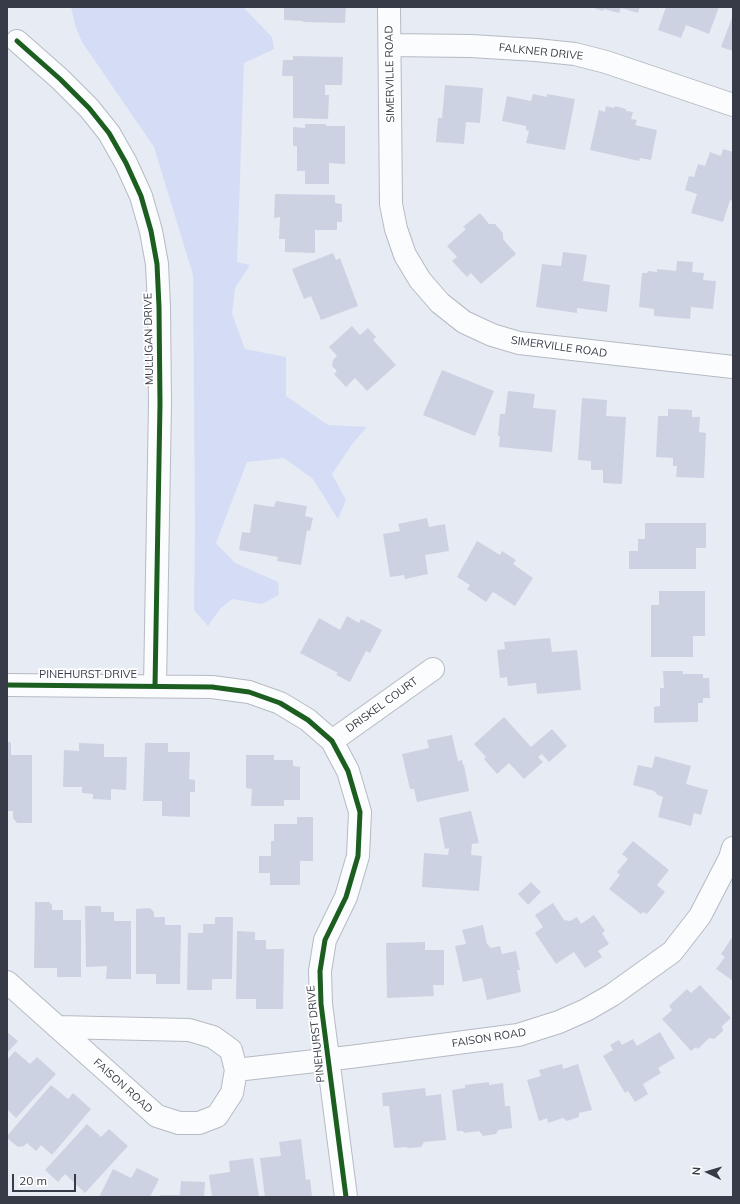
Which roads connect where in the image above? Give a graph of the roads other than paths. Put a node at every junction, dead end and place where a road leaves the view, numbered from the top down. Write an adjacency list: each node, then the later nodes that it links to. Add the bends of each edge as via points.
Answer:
1 (389, 7): 3 (street, SIMERVILLE ROAD)
2 (17, 41): 8 (street, MULLIGAN DRIVE, via 60,79 109,133 141,196 151,231 157,264 160,404)
3 (390, 45): 4 (street, FALKNER DRIVE, via 471,46 575,54); 5 (street, SIMERVILLE ROAD, via 393,217 405,255 420,280 440,303 464,322 492,335 519,343)
4 (733, 105)
5 (733, 367)
6 (433, 669): 9 (street, DRISKEL COURT)
7 (7, 685): 8 (street, PINEHURST DRIVE)
8 (155, 686): 9 (street, PINEHURST DRIVE, via 212,687 249,692 280,703 308,720)
9 (332, 741): 13 (street, PINEHURST DRIVE, via 348,771 360,812 358,856 346,897 324,940 320,971 321,1004)
10 (733, 848): 13 (street, FAISON ROAD, via 700,916 672,952 612,995 586,1010 518,1035)
11 (7, 982): 12 (street, FAISON ROAD)
12 (57, 1027): 14 (street, FAISON ROAD, via 189,1030 213,1038 230,1050); 14 (street, FAISON ROAD, via 157,1116 179,1123 199,1123 217,1116 232,1093)
13 (328, 1059): 14 (street, FAISON ROAD); 15 (street, PINEHURST DRIVE)
14 (236, 1070)
15 (346, 1197)

